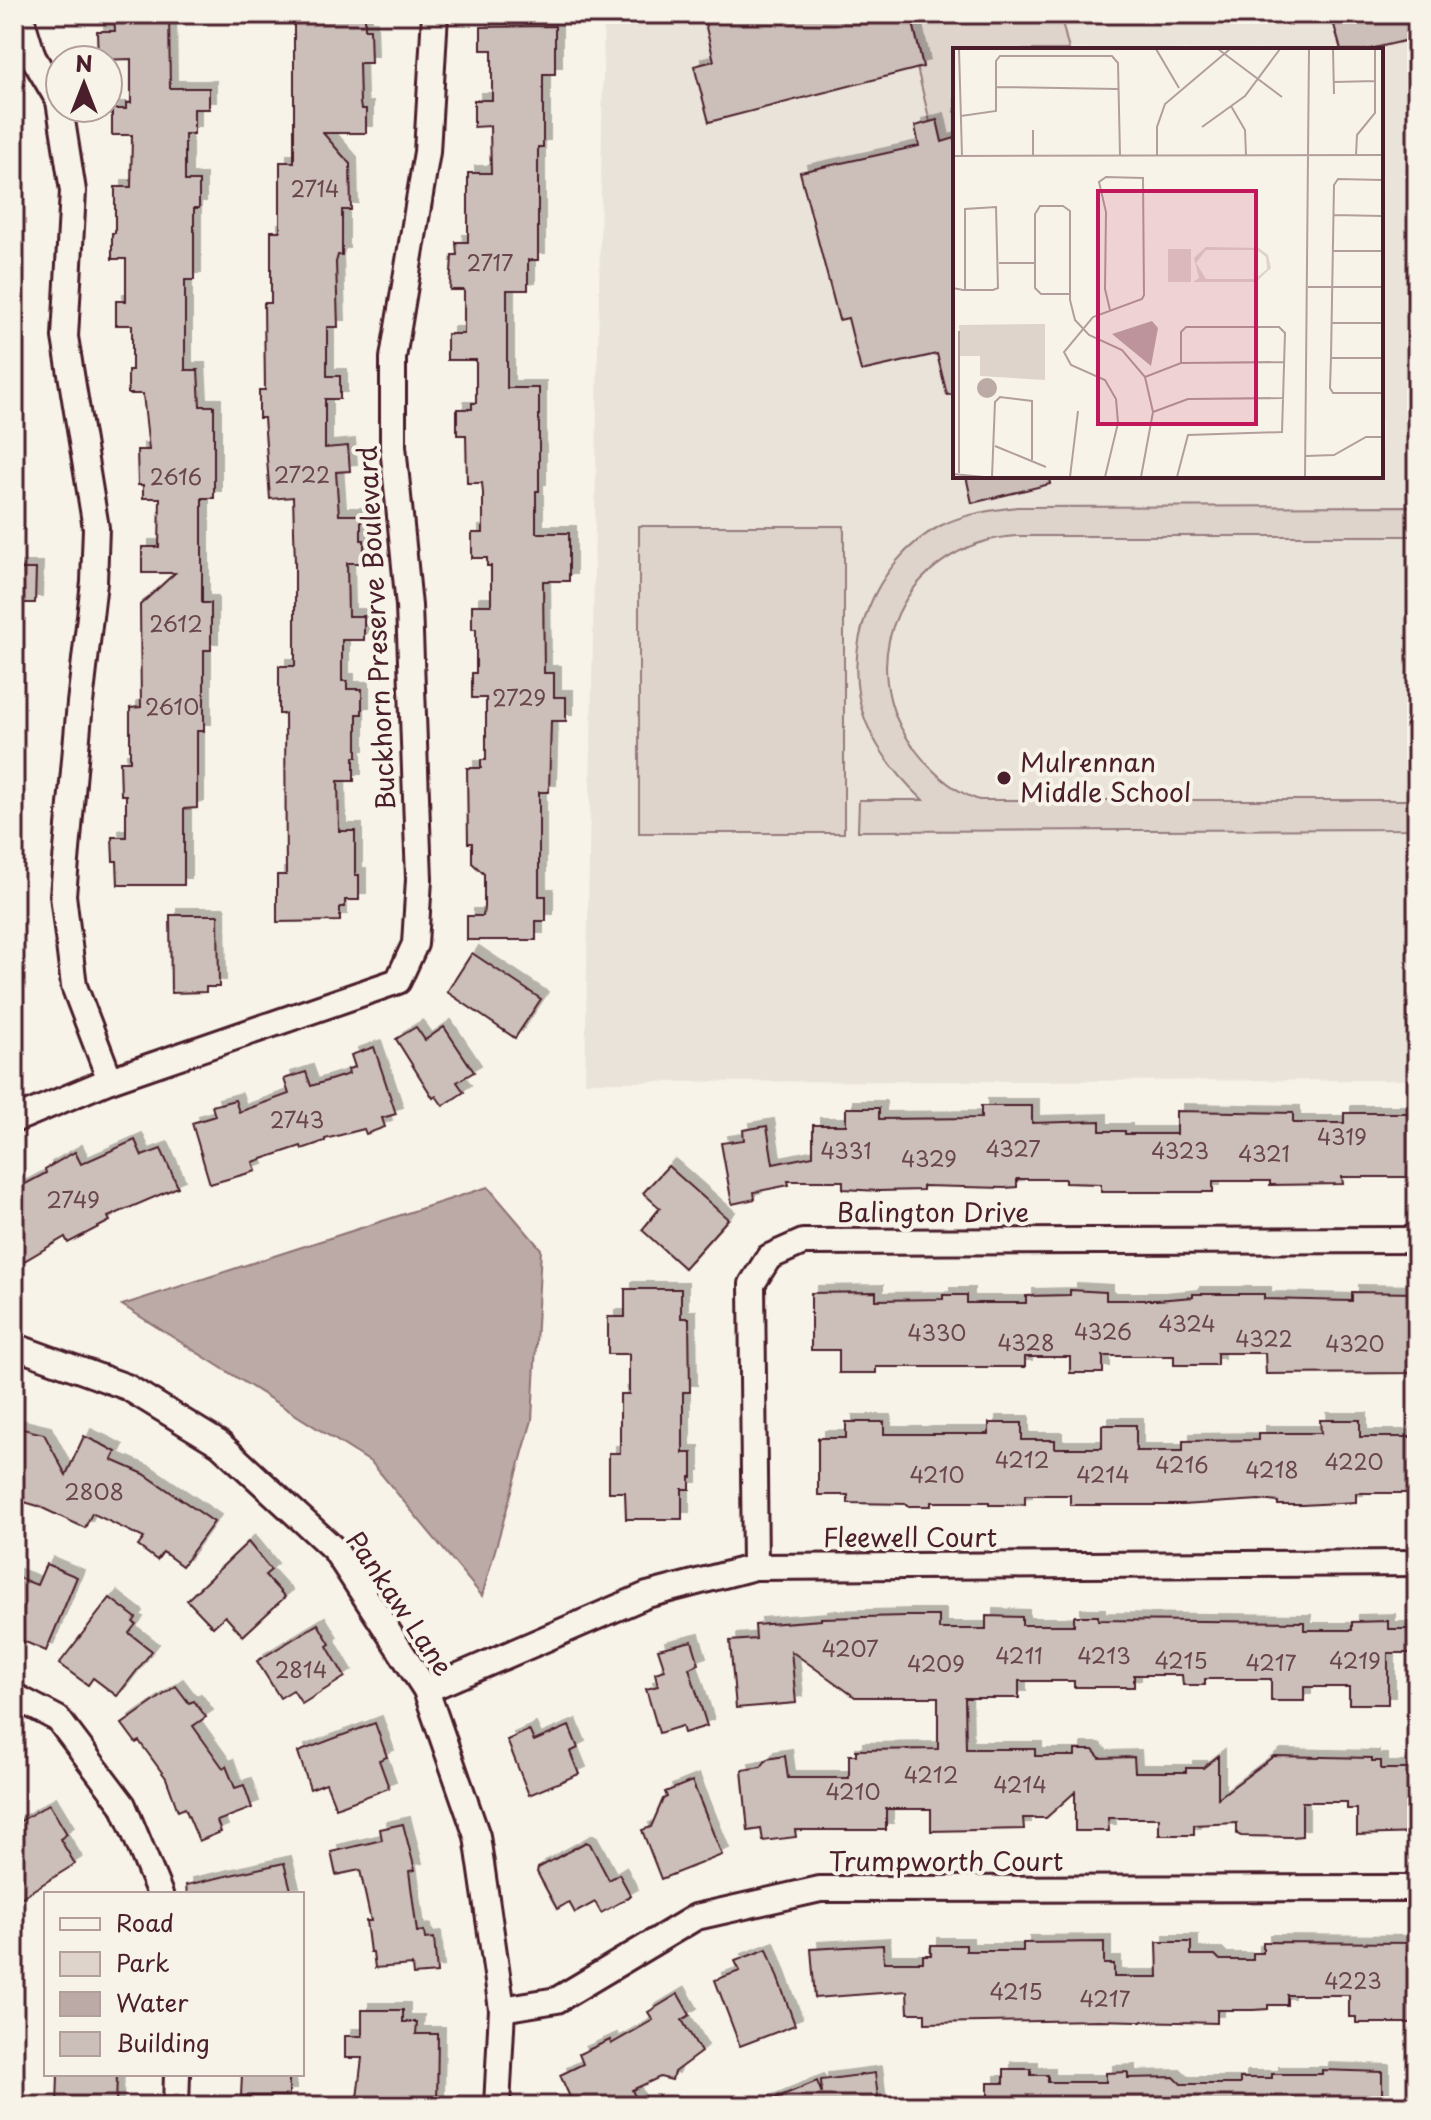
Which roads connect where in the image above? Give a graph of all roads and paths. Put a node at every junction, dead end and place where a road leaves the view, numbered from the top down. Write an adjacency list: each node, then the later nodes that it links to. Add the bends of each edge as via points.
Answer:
1 (20, 14): 3 (street, via 33,57 59,101 73,191 65,337 96,528 63,895 74,986)
2 (435, 14): 3 (street, Buckhorn Preserve Boulevard, via 427,152 393,358 393,446 409,606 414,727 419,879 415,944 398,981)
3 (110, 1080): 4 (street, Buckhorn Preserve Boulevard)
4 (14, 1120)
5 (1417, 1240): 8 (street, Balington Drive, via 803,1242 769,1257 752,1284)
6 (14, 1346): 9 (street, Pankaw Lane, via 127,1387 220,1444 335,1550)
7 (1417, 1563): 8 (street, Fleewell Court)
8 (755, 1567): 9 (street, Fleewell Court, via 647,1595)
9 (426, 1690): 13 (street, Pankaw Lane, via 477,1836)
10 (14, 1696): 12 (street, via 58,1719 123,1805)
11 (1417, 1888): 13 (street, Trumpworth Court, via 820,1889 696,1917 557,2000)
12 (159, 1892)
13 (502, 2009): 16 (street, Pankaw Lane)
14 (177, 2076): 15 (street)
15 (176, 2106)
16 (497, 2106)

